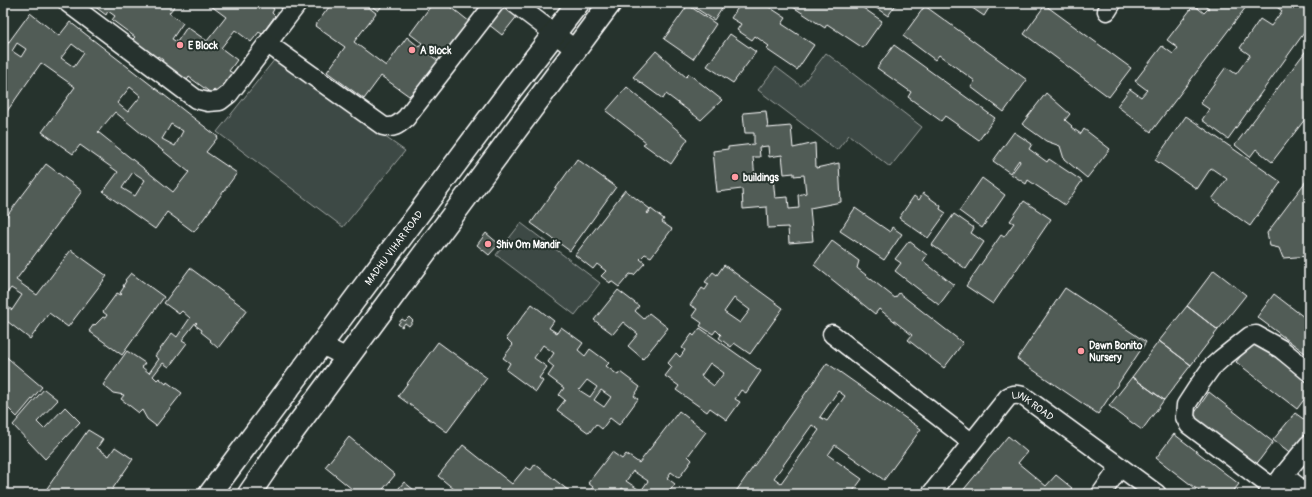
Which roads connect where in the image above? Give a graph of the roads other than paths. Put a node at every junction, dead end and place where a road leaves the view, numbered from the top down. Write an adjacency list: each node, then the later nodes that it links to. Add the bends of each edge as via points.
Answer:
1 (68, 3): 8 (street, via 196,99 208,102 220,101 229,94)
2 (495, 3): 8 (street, via 406,118 389,128)
3 (514, 3): 7 (street)
4 (578, 3): 7 (street, MADHU VIHAR ROAD)
5 (610, 3): 9 (street)
6 (296, 4): 8 (street)
7 (554, 34): 9 (street); 11 (street, MADHU VIHAR ROAD)
8 (268, 44)
9 (576, 50): 12 (street)
10 (832, 334): 14 (street)
11 (322, 345): 12 (street); 18 (street, MADHU VIHAR ROAD)
12 (347, 358): 19 (street)
13 (1309, 372): 17 (street, via 1281,349 1256,335 1250,336 1211,368 1186,405 1185,417 1189,425)
14 (971, 442): 16 (street, LINK ROAD, via 1008,397 1018,394); 20 (street, LINK ROAD)
15 (1309, 444): 17 (street)
16 (1120, 467): 21 (street); 22 (street, LINK ROAD)
17 (1275, 486): 23 (street)
18 (210, 494)
19 (249, 494)
20 (931, 494)
21 (1101, 494)
22 (1157, 494)
23 (1308, 494)

